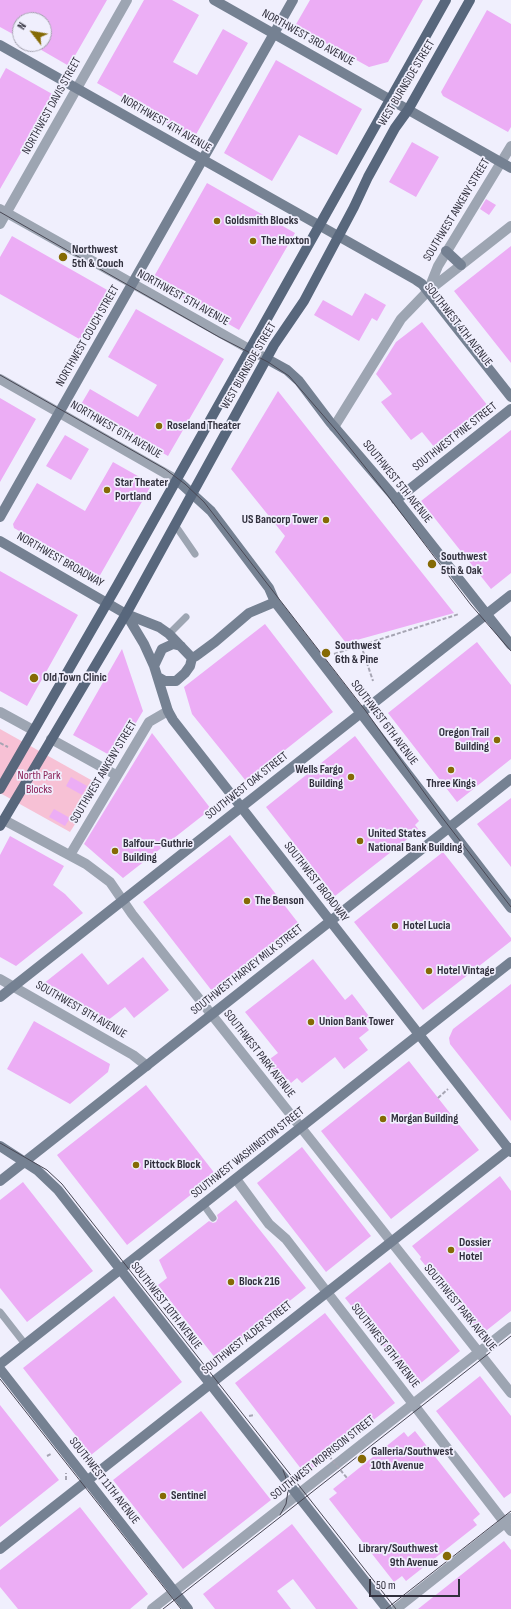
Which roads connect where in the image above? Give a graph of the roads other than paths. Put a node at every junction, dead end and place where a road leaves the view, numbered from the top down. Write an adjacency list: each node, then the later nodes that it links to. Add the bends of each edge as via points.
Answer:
1 (127, 0): 8 (street, NORTHWEST DAVIS STREET)
2 (214, 0): 6 (street, NORTHWEST 3RD AVENUE)
3 (293, 0): 6 (street, NORTHWEST COUCH STREET)
4 (446, 0): 9 (main road, WEST BURNSIDE STREET)
5 (470, 0): 10 (main road, WEST BURNSIDE STREET)
6 (274, 34): 9 (street, NORTHWEST 3RD AVENUE); 12 (street, NORTHWEST COUCH STREET)
7 (0, 45): 8 (street, NORTHWEST 4TH AVENUE)
8 (77, 88): 12 (street, NORTHWEST 4TH AVENUE); 15 (street, NORTHWEST DAVIS STREET)
9 (390, 99): 10 (street, NORTHWEST 3RD AVENUE); 17 (main road, WEST BURNSIDE STREET)
10 (408, 110): 13 (street, NORTHWEST 3RD AVENUE); 19 (main road, WEST BURNSIDE STREET, via 395,128)
11 (511, 146): 13 (street, SOUTHWEST ANKENY STREET)
12 (202, 160): 17 (street, NORTHWEST 4TH AVENUE); 22 (street, NORTHWEST COUCH STREET)
13 (501, 162): 14 (street, NORTHWEST 3RD AVENUE); 20 (street, SOUTHWEST ANKENY STREET)
14 (511, 168)
15 (3, 210): 16 (street, NORTHWEST DAVIS STREET); 22 (street, NORTHWEST 5TH AVENUE)
16 (0, 224)
17 (319, 226): 19 (street, SOUTHWEST 4TH AVENUE); 24 (main road, WEST BURNSIDE STREET)
18 (511, 226): 21 (street)
19 (338, 236): 23 (street, SOUTHWEST 4TH AVENUE, via 416,280); 25 (main road, WEST BURNSIDE STREET, via 304,301)
20 (446, 251): 21 (street); 23 (street, SOUTHWEST ANKENY STREET)
21 (461, 265): 23 (street)
22 (132, 284): 24 (street, NORTHWEST 5TH AVENUE); 29 (street, NORTHWEST COUCH STREET)
23 (428, 292): 27 (street, SOUTHWEST 4TH AVENUE); 30 (street, SOUTHWEST ANKENY STREET, via 401,319)
24 (250, 350): 25 (street, SOUTHWEST 5TH AVENUE); 31 (main road, WEST BURNSIDE STREET)
25 (267, 359): 30 (street, SOUTHWEST 5TH AVENUE, via 299,380); 32 (main road, WEST BURNSIDE STREET)
26 (0, 379): 29 (street, NORTHWEST 6TH AVENUE)
27 (511, 397)
28 (511, 409): 33 (street, SOUTHWEST PINE STREET)
29 (59, 413): 31 (street, NORTHWEST 6TH AVENUE); 34 (street, NORTHWEST COUCH STREET)
30 (334, 427): 33 (street, SOUTHWEST 5TH AVENUE)
31 (177, 480): 32 (street, SOUTHWEST 6TH AVENUE); 39 (main road, WEST BURNSIDE STREET)
32 (193, 493): 35 (main road, WEST BURNSIDE STREET); 40 (street, SOUTHWEST 6TH AVENUE, via 211,511 248,560 269,588)
33 (396, 500): 42 (street, SOUTHWEST 5TH AVENUE)
34 (0, 517)
35 (175, 525): 37 (lane); 41 (main road, WEST BURNSIDE STREET)
36 (0, 541): 39 (street, NORTHWEST BROADWAY)
37 (195, 554)
38 (511, 595): 42 (street, SOUTHWEST OAK STREET)
39 (107, 602): 41 (street, SOUTHWEST BROADWAY); 53 (main road, WEST BURNSIDE STREET)
40 (275, 602): 47 (street, via 249,613); 52 (street, SOUTHWEST 6TH AVENUE)
41 (126, 614): 44 (street, SOUTHWEST BROADWAY, via 159,627); 48 (street, SOUTHWEST BROADWAY); 54 (main road, WEST BURNSIDE STREET)
42 (486, 614): 45 (street, SOUTHWEST 5TH AVENUE); 52 (street, SOUTHWEST OAK STREET)
43 (186, 617): 44 (lane)
44 (169, 634): 46 (street, SOUTHWEST BROADWAY)
45 (511, 645)
46 (181, 646): 47 (street, SOUTHWEST BROADWAY); 48 (street, via 173,644 162,649)
47 (192, 658): 49 (street, via 190,666 176,681 165,681)
48 (154, 666): 49 (street, SOUTHWEST BROADWAY)
49 (158, 677): 50 (street, SOUTHWEST BROADWAY)
50 (168, 711): 55 (street, SOUTHWEST ANKENY STREET, via 149,722); 58 (street, SOUTHWEST BROADWAY)
51 (0, 712): 53 (street)
52 (360, 713): 58 (street, SOUTHWEST OAK STREET); 60 (street, SOUTHWEST 6TH AVENUE)
53 (33, 730): 57 (main road, WEST BURNSIDE STREET)
54 (51, 739): 55 (street); 59 (main road, WEST BURNSIDE STREET)
55 (116, 775): 61 (street, SOUTHWEST ANKENY STREET)
56 (511, 779): 60 (street, SOUTHWEST HARVEY MILK STREET)
57 (0, 789)
58 (241, 807): 62 (street, SOUTHWEST OAK STREET); 64 (street, SOUTHWEST BROADWAY)
59 (2, 823): 61 (street, SOUTHWEST PARK AVENUE)
60 (449, 828): 63 (street, SOUTHWEST 6TH AVENUE); 64 (street, SOUTHWEST HARVEY MILK STREET)
61 (70, 855): 62 (street, SOUTHWEST PARK AVENUE, via 110,882)
62 (121, 900): 67 (street, SOUTHWEST OAK STREET); 69 (street, SOUTHWEST PARK AVENUE)
63 (511, 908)
64 (330, 921): 69 (street, SOUTHWEST HARVEY MILK STREET); 70 (street, SOUTHWEST BROADWAY)
65 (511, 962): 70 (street, SOUTHWEST WASHINGTON STREET)
66 (0, 980): 67 (street, SOUTHWEST 9TH AVENUE)
67 (13, 987): 68 (street, SOUTHWEST OAK STREET); 71 (street, SOUTHWEST 9TH AVENUE, via 133,1055)
68 (0, 997)
69 (211, 1015): 71 (street, SOUTHWEST HARVEY MILK STREET); 72 (street, SOUTHWEST PARK AVENUE)
70 (419, 1034): 72 (street, SOUTHWEST WASHINGTON STREET); 74 (street, SOUTHWEST BROADWAY)
71 (147, 1066): 75 (street, SOUTHWEST HARVEY MILK STREET)
72 (300, 1128): 76 (street, SOUTHWEST WASHINGTON STREET); 80 (street, SOUTHWEST PARK AVENUE)
73 (0, 1146): 75 (street, SOUTHWEST 10TH AVENUE)
74 (510, 1150): 80 (street, SOUTHWEST ALDER STREET)
75 (25, 1161): 77 (street, SOUTHWEST HARVEY MILK STREET); 81 (street, SOUTHWEST 10TH AVENUE, via 58,1190)
76 (236, 1179): 78 (street, SOUTHWEST WASHINGTON STREET); 82 (street, SOUTHWEST 9TH AVENUE, via 269,1224 286,1239)
77 (0, 1181)
78 (203, 1204): 79 (lane); 81 (street, SOUTHWEST WASHINGTON STREET)
79 (213, 1218)
80 (390, 1242): 82 (street, SOUTHWEST ALDER STREET); 86 (street, SOUTHWEST PARK AVENUE)
81 (120, 1269): 85 (street, SOUTHWEST WASHINGTON STREET); 89 (street, SOUTHWEST 10TH AVENUE)
82 (326, 1292): 89 (street, SOUTHWEST ALDER STREET); 91 (street, SOUTHWEST 9TH AVENUE)
83 (0, 1312): 85 (lane)
84 (511, 1327): 86 (street, SOUTHWEST MORRISON STREET)
85 (25, 1344): 87 (street, SOUTHWEST WASHINGTON STREET)
86 (479, 1352): 90 (street, SOUTHWEST PARK AVENUE); 91 (street, SOUTHWEST MORRISON STREET)
87 (0, 1364)
88 (0, 1369): 92 (street, SOUTHWEST 11TH AVENUE)
89 (211, 1383): 92 (street, SOUTHWEST ALDER STREET); 93 (street, SOUTHWEST 10TH AVENUE)
90 (511, 1393)
91 (413, 1404): 93 (street, SOUTHWEST MORRISON STREET); 94 (street, SOUTHWEST 9TH AVENUE)
92 (88, 1480): 95 (street, SOUTHWEST ALDER STREET); 96 (street, SOUTHWEST 11TH AVENUE)
93 (297, 1495): 96 (street, SOUTHWEST MORRISON STREET); 99 (street, SOUTHWEST 10TH AVENUE)
94 (509, 1524): 100 (street)
95 (0, 1549)
96 (174, 1591): 97 (street, SOUTHWEST MORRISON STREET); 98 (street, SOUTHWEST 11TH AVENUE)
97 (152, 1609)
98 (188, 1609)
99 (387, 1609)
100 (396, 1609)

